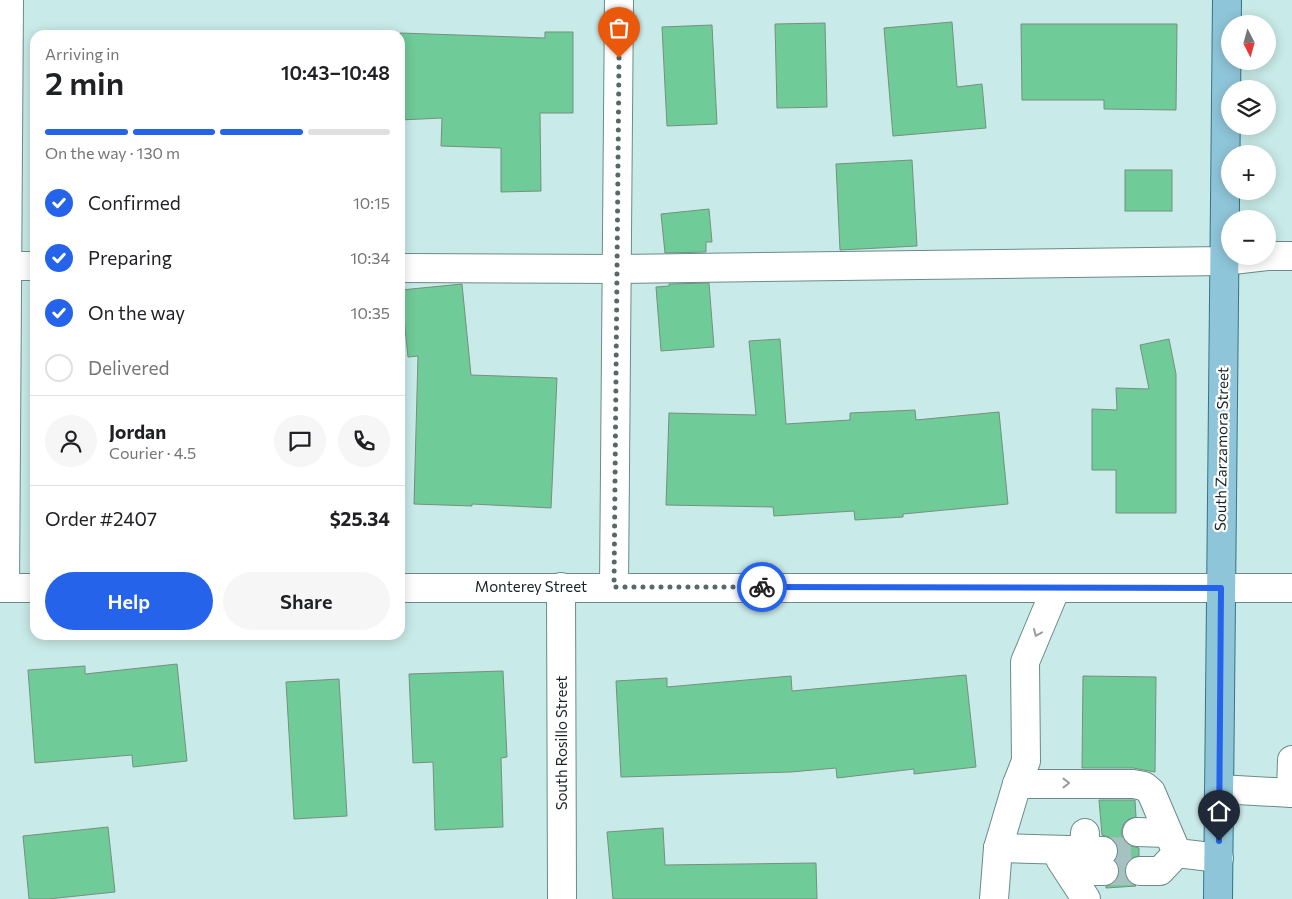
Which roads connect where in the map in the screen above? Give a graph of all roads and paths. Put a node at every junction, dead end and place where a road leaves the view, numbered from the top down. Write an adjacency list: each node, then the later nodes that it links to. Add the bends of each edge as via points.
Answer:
1 (8, 0): 9 (street)
2 (619, 0): 12 (street)
3 (1226, 0): 4 (main road, South Zarzamora Street)
4 (1224, 210)
5 (1276, 256): 6 (street)
6 (1292, 256)
7 (1221, 261): 12 (street)
8 (1224, 265): 19 (main road, South Zarzamora Street)
9 (3, 266): 10 (street); 15 (street)
10 (30, 266)
11 (405, 268): 12 (street)
12 (618, 269): 14 (street)
13 (561, 587): 14 (street, Monterey Street); 17 (street, Monterey Street); 30 (street, South Rosillo Street)
14 (614, 587): 18 (street, Monterey Street)
15 (2, 588): 16 (street)
16 (30, 588)
17 (405, 588)
18 (1056, 588): 19 (street, Monterey Street); 22 (street, one-way to 22, via 1025,662 1026,761)
19 (1221, 588): 20 (street, Monterey Street); 23 (main road, South Zarzamora Street)
20 (1292, 588)
21 (1292, 760): 24 (street)
22 (1017, 784): 25 (street, one-way to 25, via 1144,786 1151,792); 26 (street)
23 (1219, 789): 24 (street); 29 (main road, South Zarzamora Street)
24 (1292, 793)
25 (1172, 843): 25 (street, via 1139,851 1160,871); 29 (street)
26 (998, 848): 27 (street); 31 (street)
27 (1053, 850): 28 (street); 32 (street)
28 (1098, 851)
29 (1219, 858): 33 (main road, South Zarzamora Street)
30 (562, 899)
31 (994, 899)
32 (1086, 899)
33 (1218, 899)

